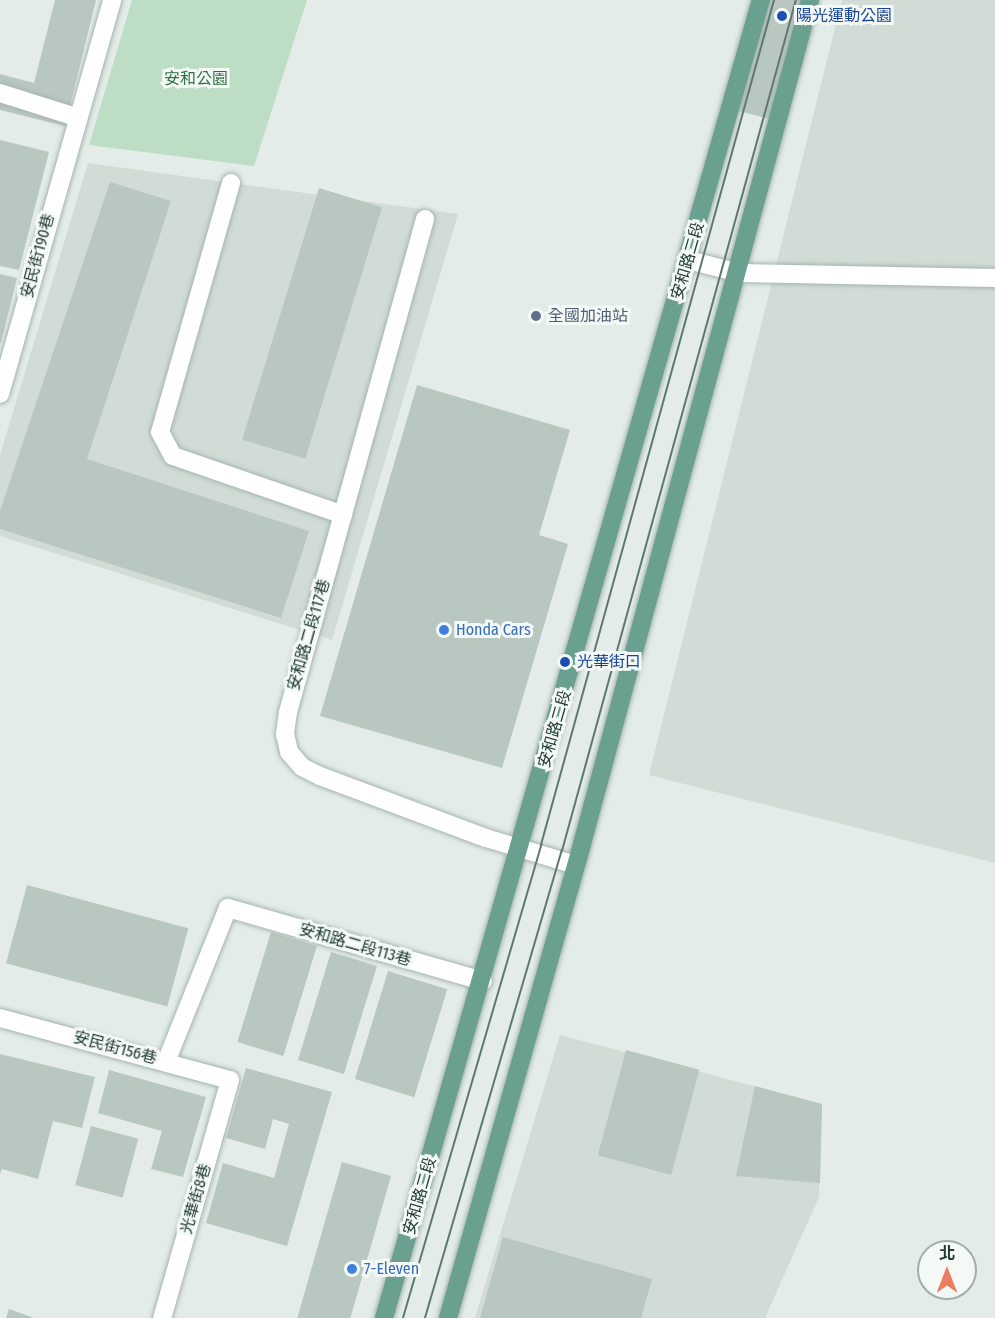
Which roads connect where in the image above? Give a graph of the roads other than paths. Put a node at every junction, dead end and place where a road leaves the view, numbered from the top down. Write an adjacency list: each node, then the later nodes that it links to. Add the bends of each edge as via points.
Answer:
1 (112, 0): 5 (street, 安民街190巷)
2 (761, 0): 8 (main road, 安和路二段)
3 (810, 0): 9 (main road)
4 (0, 93): 5 (street)
5 (76, 117): 11 (street, 安民街190巷)
6 (231, 183): 12 (street, via 160,432 173,456)
7 (425, 219): 12 (street, 安和路二段117巷)
8 (688, 260): 9 (street); 13 (main road, 安和路二段)
9 (739, 273): 10 (street); 14 (main road)
10 (995, 278)
11 (0, 394)
12 (343, 515): 13 (street, 安和路二段117巷, via 288,712 285,734 289,752 302,767 320,776)
13 (520, 849): 14 (street, 安和路二段117巷); 15 (main road, 安和路二段)
14 (576, 865): 21 (main road)
15 (483, 981): 17 (street, 安和路二段113巷, via 228,908); 20 (main road, 安和路二段)
16 (0, 1018): 17 (street, 安民街156巷)
17 (166, 1062): 18 (street, 安民街156巷)
18 (230, 1080): 19 (street, 光華街8巷)
19 (162, 1318)
20 (384, 1318)
21 (448, 1318)

